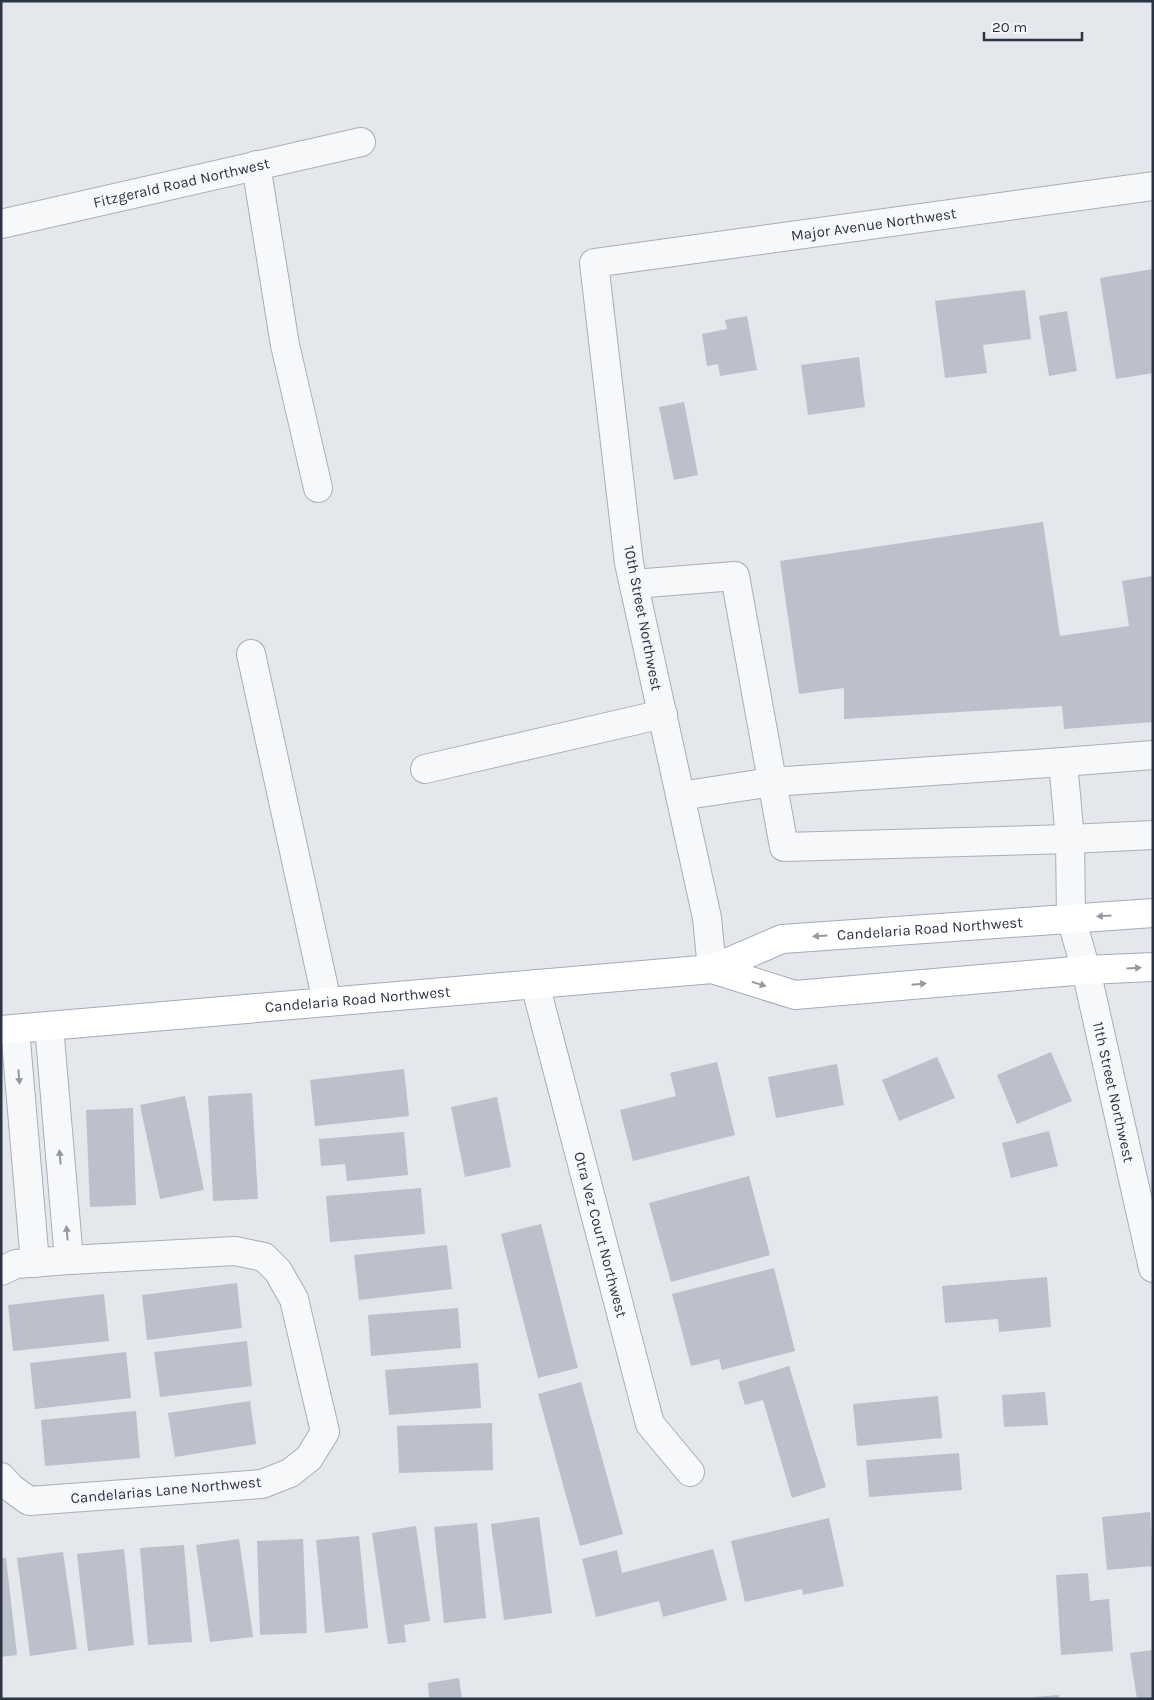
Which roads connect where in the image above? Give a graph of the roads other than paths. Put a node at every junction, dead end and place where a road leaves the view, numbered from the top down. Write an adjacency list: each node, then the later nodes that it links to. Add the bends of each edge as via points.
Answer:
1 (361, 142): 2 (street, Fitzgerald Road Northwest)
2 (256, 166): 4 (street, Fitzgerald Road Northwest); 6 (street, via 285,345)
3 (1153, 186): 5 (street, Major Avenue Northwest)
4 (1, 224)
5 (594, 263): 7 (street, 10th Street Northwest)
6 (318, 488)
7 (634, 584): 9 (street, 10th Street Northwest); 13 (street, via 735,576)
8 (251, 654): 23 (street)
9 (662, 714): 12 (street); 14 (street, 10th Street Northwest)
10 (1153, 755): 11 (street)
11 (1063, 762): 13 (street); 16 (street, 11th Street Northwest)
12 (425, 769)
13 (772, 782): 14 (street); 16 (street, via 784,847)
14 (680, 796): 20 (street, 10th Street Northwest, via 707,918)
15 (1153, 835): 16 (street)
16 (1070, 839): 18 (street, 11th Street Northwest)
17 (1153, 913): 18 (main road, Candelaria Road Northwest, one-way to 18)
18 (1071, 918): 20 (main road, Candelaria Road Northwest, one-way to 20, via 782,939); 21 (street, 11th Street Northwest)
19 (1153, 967): 21 (main road, Candelaria Road Northwest, one-way to 19)
20 (712, 970): 21 (main road, Candelaria Road Northwest, one-way to 21, via 795,994); 22 (main road, Candelaria Road Northwest)
21 (1086, 970): 28 (street, 11th Street Northwest)
22 (535, 984): 23 (main road, Candelaria Road Northwest); 30 (street, Otra Vez Court Northwest, via 650,1424)
23 (327, 1002): 24 (main road, Candelaria Road Northwest)
24 (49, 1026): 25 (main road, Candelaria Road Northwest); 26 (street, one-way to 24)
25 (8, 1029): 27 (street, one-way to 27)
26 (69, 1260): 27 (street, Candelarias Lane Northwest); 31 (street, Candelarias Lane Northwest, via 235,1251 264,1256 278,1271 294,1299 324,1432 310,1458 290,1473 262,1484 29,1501)
27 (36, 1263): 29 (street, Candelarias Lane Northwest, via 16,1264)
28 (1153, 1268)
29 (1, 1271)
30 (690, 1472)
31 (1, 1477)

